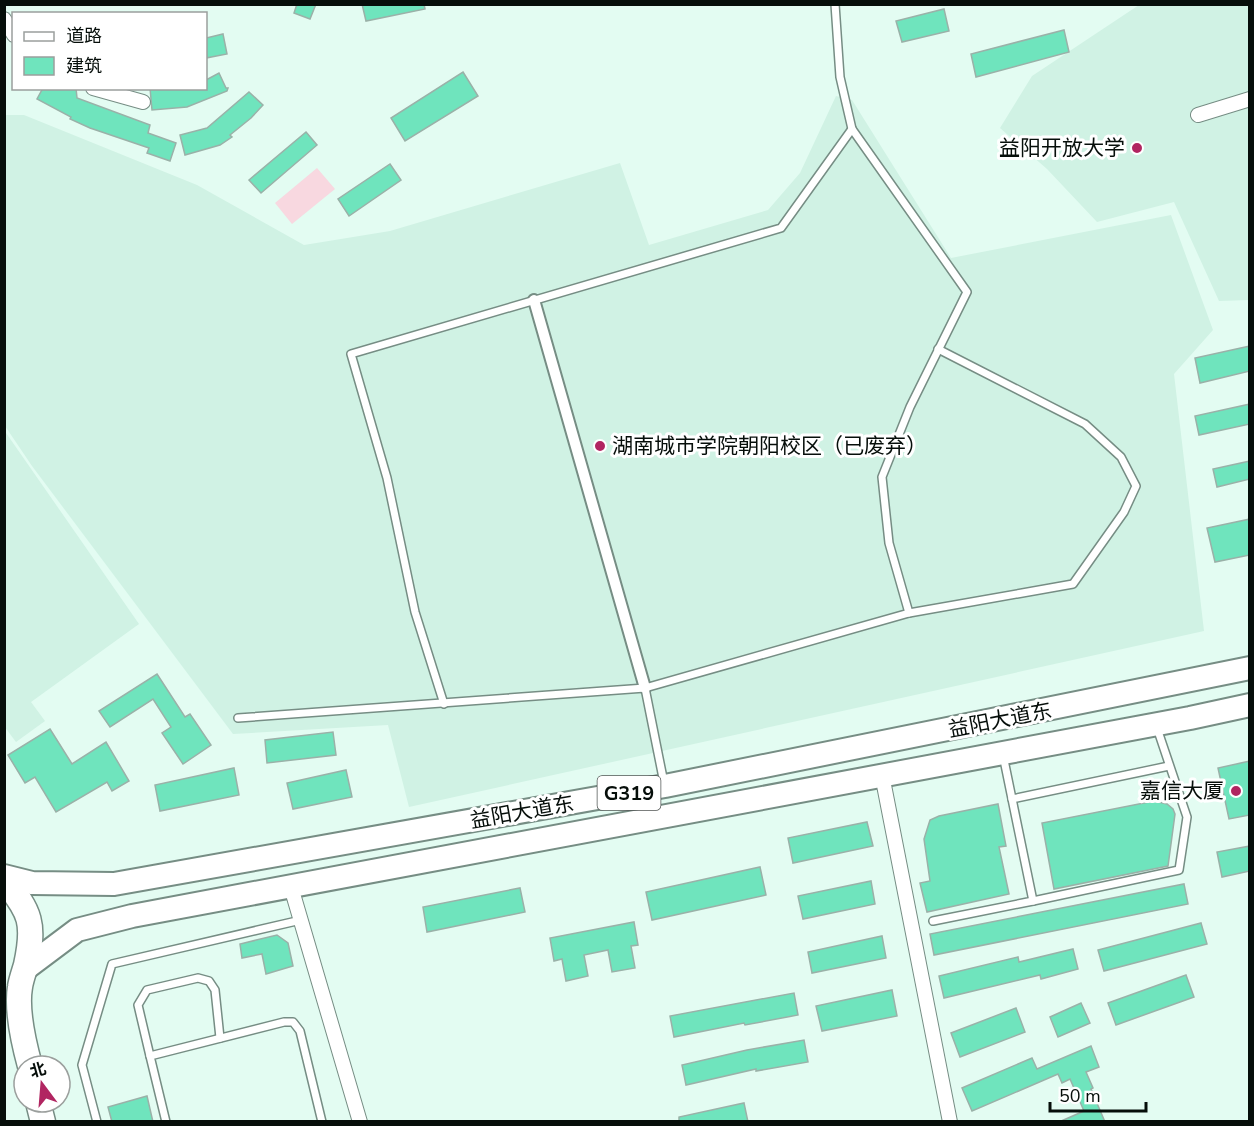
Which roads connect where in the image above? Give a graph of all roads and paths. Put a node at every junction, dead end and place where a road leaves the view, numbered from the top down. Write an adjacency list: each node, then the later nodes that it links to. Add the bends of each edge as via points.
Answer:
1 (835, 4): 6 (lane, via 840,77)
2 (100, 90): 4 (street)
3 (1250, 99): 5 (street)
4 (143, 102)
5 (1198, 115)
6 (852, 129): 7 (lane, via 781,228); 8 (lane, via 967,292)
7 (534, 300): 11 (street); 12 (lane, via 351,354 387,478 415,612)
8 (938, 349): 9 (lane, via 882,477 889,543); 9 (lane, via 1085,424 1121,457 1136,486 1124,512 1073,584)
9 (909, 613): 11 (lane)
10 (1250, 668): 19 (main road, 益阳大道东 / G319)
11 (645, 688): 12 (lane); 19 (lane)
12 (444, 704): 14 (lane)
13 (1250, 705): 15 (main road, G319)
14 (238, 718)
15 (1156, 724): 16 (main road, G319); 17 (lane)
16 (1003, 753): 18 (main road, G319); 20 (lane)
17 (1169, 766): 20 (lane); 24 (lane, via 1187,817 1179,870)
18 (882, 775): 23 (main road, G319); 37 (street)
19 (665, 786): 21 (main road, 益阳大道东 / G319)
20 (1012, 799): 24 (lane)
21 (166, 875): 22 (main road, 益阳大道东 / G319, via 114,885 32,883); 25 (main road)
22 (4, 878): 28 (highway, via 31,921)
23 (291, 887): 25 (main road, G319); 26 (street)
24 (1033, 900): 27 (lane)
25 (173, 909): 28 (main road, G319, via 77,930)
26 (301, 920): 33 (lane, via 112,964 82,1065); 36 (street)
27 (933, 921)
28 (25, 969): 29 (highway); 31 (highway, via 19,988)
29 (4, 985)
30 (220, 1038): 32 (lane); 32 (lane, via 215,990 209,981 198,978 147,990 138,1005); 35 (lane, via 293,1022 300,1031)
31 (27, 1054)
32 (150, 1056): 34 (lane)
33 (98, 1122)
34 (166, 1122)
35 (322, 1122)
36 (360, 1122)
37 (950, 1122)

